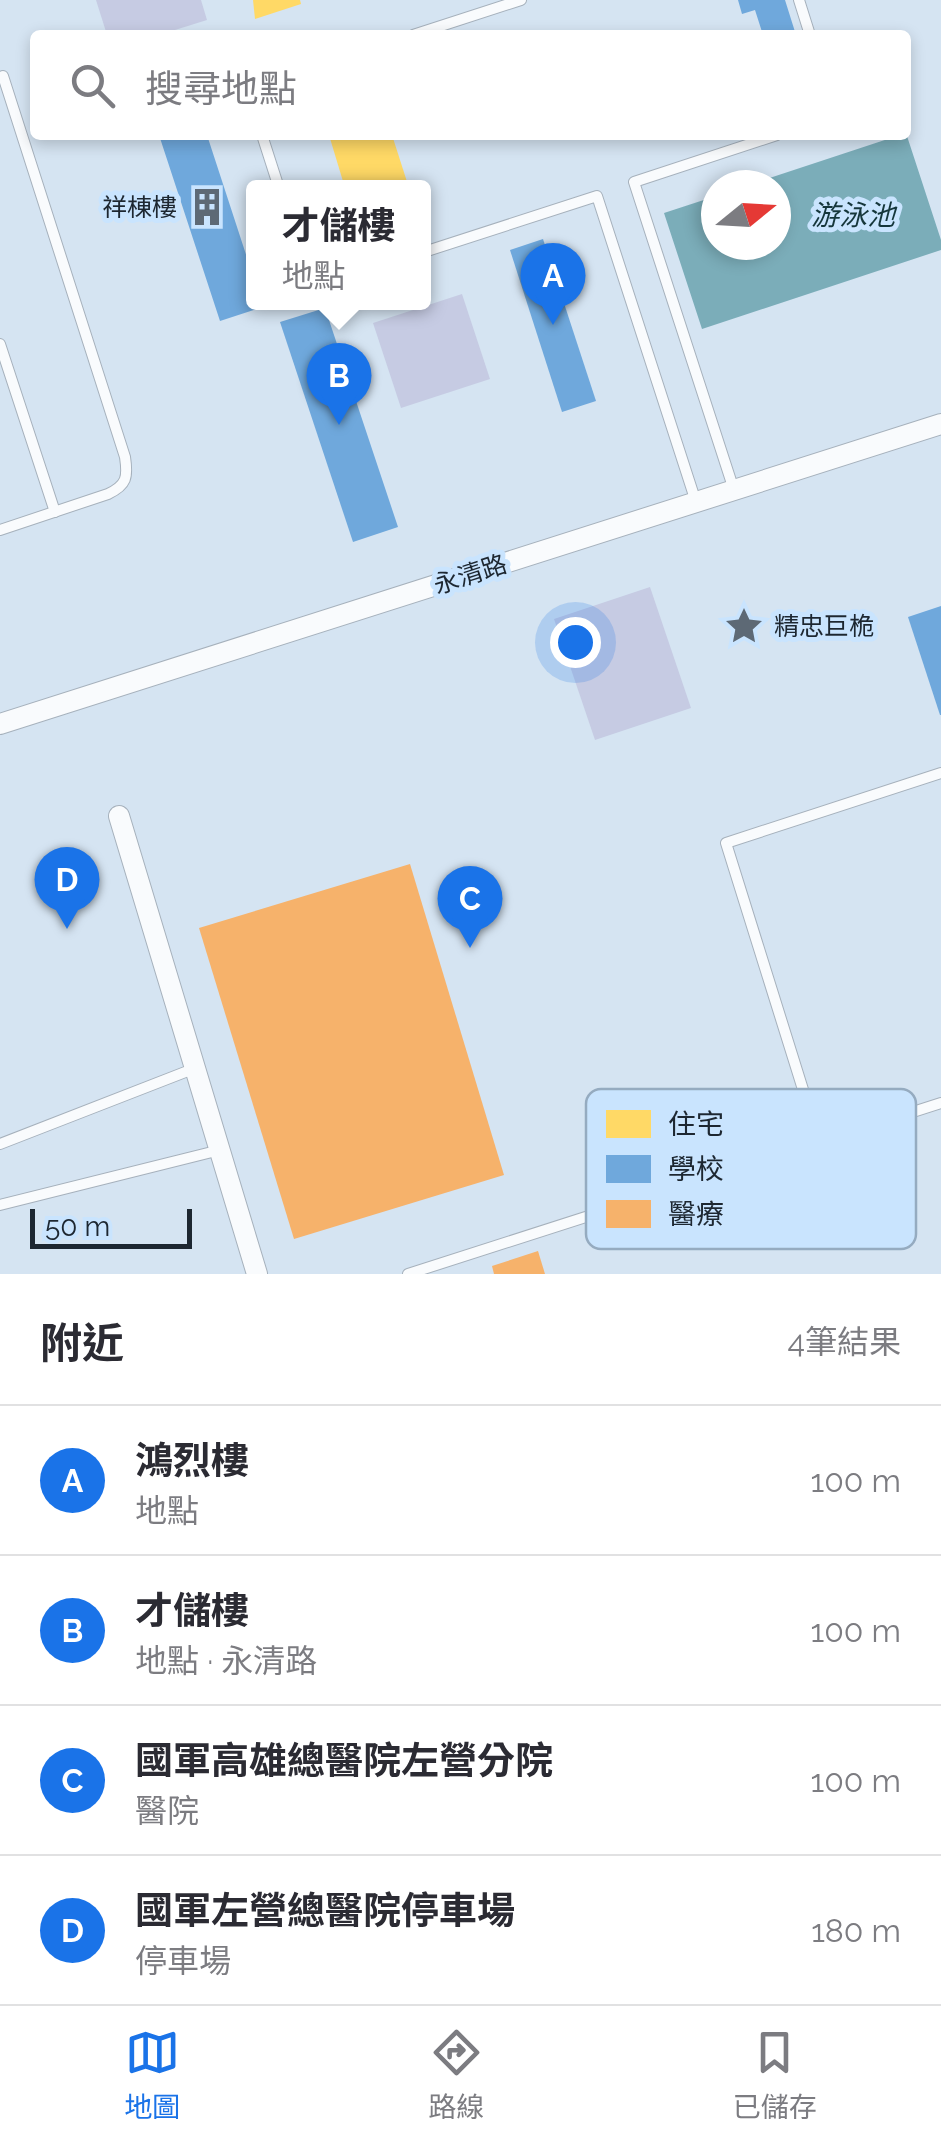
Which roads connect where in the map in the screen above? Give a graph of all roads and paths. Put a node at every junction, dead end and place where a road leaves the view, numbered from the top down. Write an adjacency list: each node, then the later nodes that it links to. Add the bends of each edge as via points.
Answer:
1 (520, 0): 3 (lane)
2 (799, 0): 4 (lane)
3 (427, 30)
4 (808, 30)
5 (3, 76): 14 (lane, via 125,457 121,488)
6 (264, 140): 8 (lane)
7 (762, 140): 12 (lane, via 634,182)
8 (276, 180)
9 (431, 250): 13 (lane, via 597,196)
10 (0, 344): 14 (lane)
11 (941, 424): 12 (street, 永清路)
12 (734, 490): 13 (street, 永清路)
13 (696, 502): 16 (street, 永清路)
14 (55, 512): 15 (lane)
15 (0, 530)
16 (0, 724)
17 (941, 773): 20 (lane, via 726,843)
18 (118, 816): 19 (street)
19 (194, 1069): 23 (lane); 24 (street)
20 (803, 1089)
21 (941, 1102): 22 (lane)
22 (916, 1111)
23 (0, 1144)
24 (220, 1150): 25 (lane); 28 (street)
25 (0, 1204)
26 (586, 1218): 27 (lane)
27 (461, 1258): 29 (lane); 30 (lane)
28 (257, 1274)
29 (408, 1274)
30 (466, 1274)

